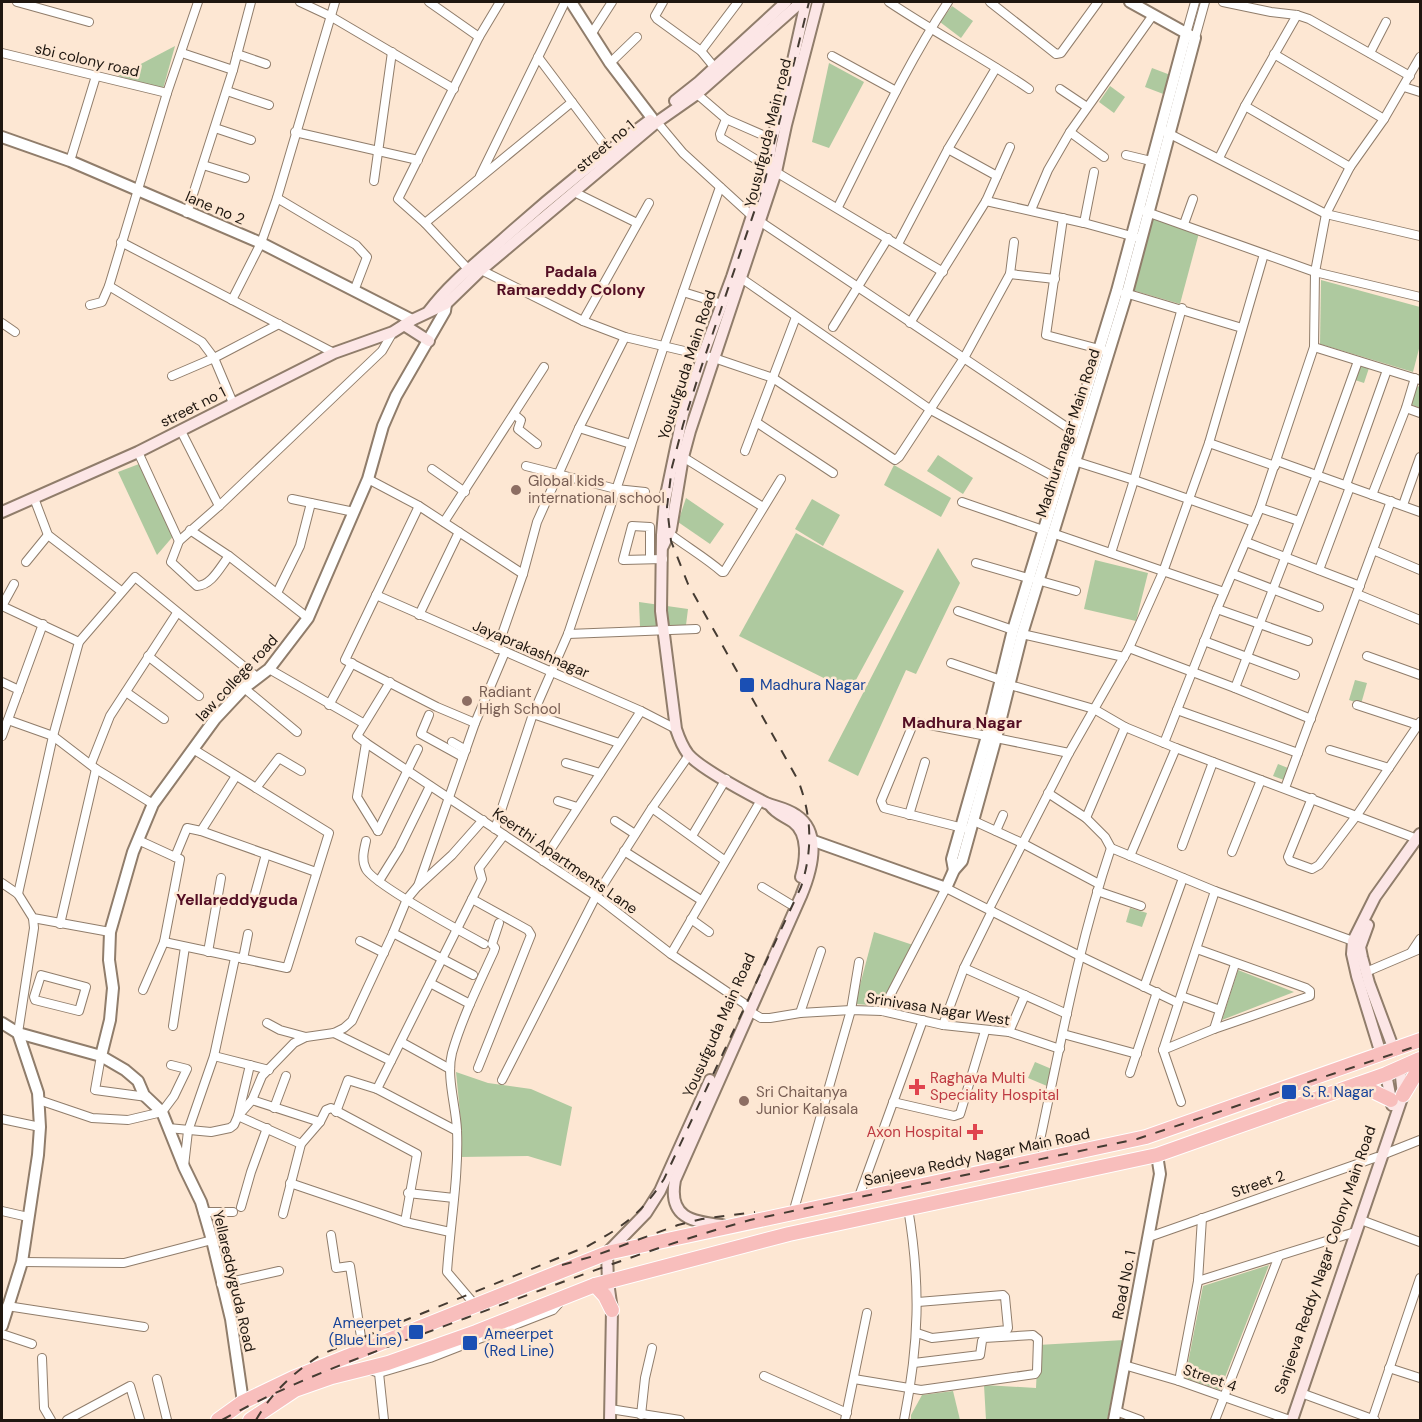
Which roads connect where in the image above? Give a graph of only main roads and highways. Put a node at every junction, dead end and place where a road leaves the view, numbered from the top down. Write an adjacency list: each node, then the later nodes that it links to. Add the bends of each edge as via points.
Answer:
1 (786, 2): 5 (main road, street no 1)
2 (801, 2): 5 (main road, street no 1)
3 (806, 2): 7 (main road, Yousufguda Main Road, via 772,139)
4 (818, 2): 7 (main road, Yousufguda Main road)
5 (709, 78): 6 (main road, street no 1); 6 (main road, street no 1, via 697,94)
6 (655, 120): 9 (main road, street no 1, via 574,192); 9 (main road, street no 1, via 608,150)
7 (772, 169): 8 (main road, Yousufguda Main Road)
8 (756, 219): 12 (main road, Yousufguda Main Road, via 722,304); 12 (main road, Yousufguda Main road, via 741,278)
9 (474, 268): 10 (main road, street no 1, via 443,301)
10 (408, 322): 11 (main road); 13 (main road, street no 1, via 393,332 334,353 138,452)
11 (429, 341)
12 (708, 357): 14 (main road, Yousufguda Main road, via 683,457 670,534); 14 (main road, Yousufguda Main Road, via 683,414 673,456 665,500)
13 (2, 512)
14 (663, 546): 15 (main road, Yousufguda Main Road, via 661,611 681,742 697,762)
15 (765, 802): 17 (main road, Yousufguda Main Road, via 798,827 805,851 790,904); 17 (main road, Yousufguda Main Road, via 801,819 811,840 812,862)
16 (1420, 839): 19 (main road, via 1382,897 1360,947); 19 (main road, via 1375,897 1353,941 1357,976)
17 (747, 1007): 27 (main road, Yousufguda Main Road, via 678,1170 674,1190 674,1199 683,1215 708,1224); 28 (main road, Yousufguda Main Road, via 660,1191 646,1213)
18 (1420, 1040): 19 (highway, Sanjeeva Reddy Nagar Main Road)
19 (1388, 1052): 27 (highway, Sanjeeva Reddy Nagar Main Road, via 1146,1137)
20 (1420, 1059): 22 (highway)
21 (1420, 1067): 25 (highway)
22 (1400, 1068): 23 (highway); 25 (main road)
23 (1386, 1074): 24 (highway); 25 (main road, Sanjeeva Reddy Nagar Colony Main Road)
24 (1358, 1084): 25 (highway); 30 (highway, via 1157,1155 789,1234)
25 (1396, 1101): 26 (main road, Sanjeeva Reddy Nagar Colony Main Road); 26 (main road, Sanjeeva Reddy Nagar Colony Main Road)
26 (1380, 1156): 36 (main road, Sanjeeva Reddy Nagar Colony Main Road); 36 (main road, Sanjeeva Reddy Nagar Colony Main Road, via 1362,1221)
27 (733, 1226): 28 (highway, Sanjeeva Reddy Nagar Main Road)
28 (607, 1253): 29 (highway, Sanjeeva Reddy Nagar Main Road); 30 (main road)
29 (539, 1280): 31 (highway); 34 (highway, Sanjeeva Reddy Nagar Main Road, via 298,1376 243,1402)
30 (602, 1284): 31 (highway); 32 (highway)
31 (550, 1303): 35 (highway, via 388,1363 295,1389)
32 (612, 1310): 33 (main road)
33 (610, 1415)
34 (218, 1420)
35 (250, 1420)
36 (1288, 1420)

